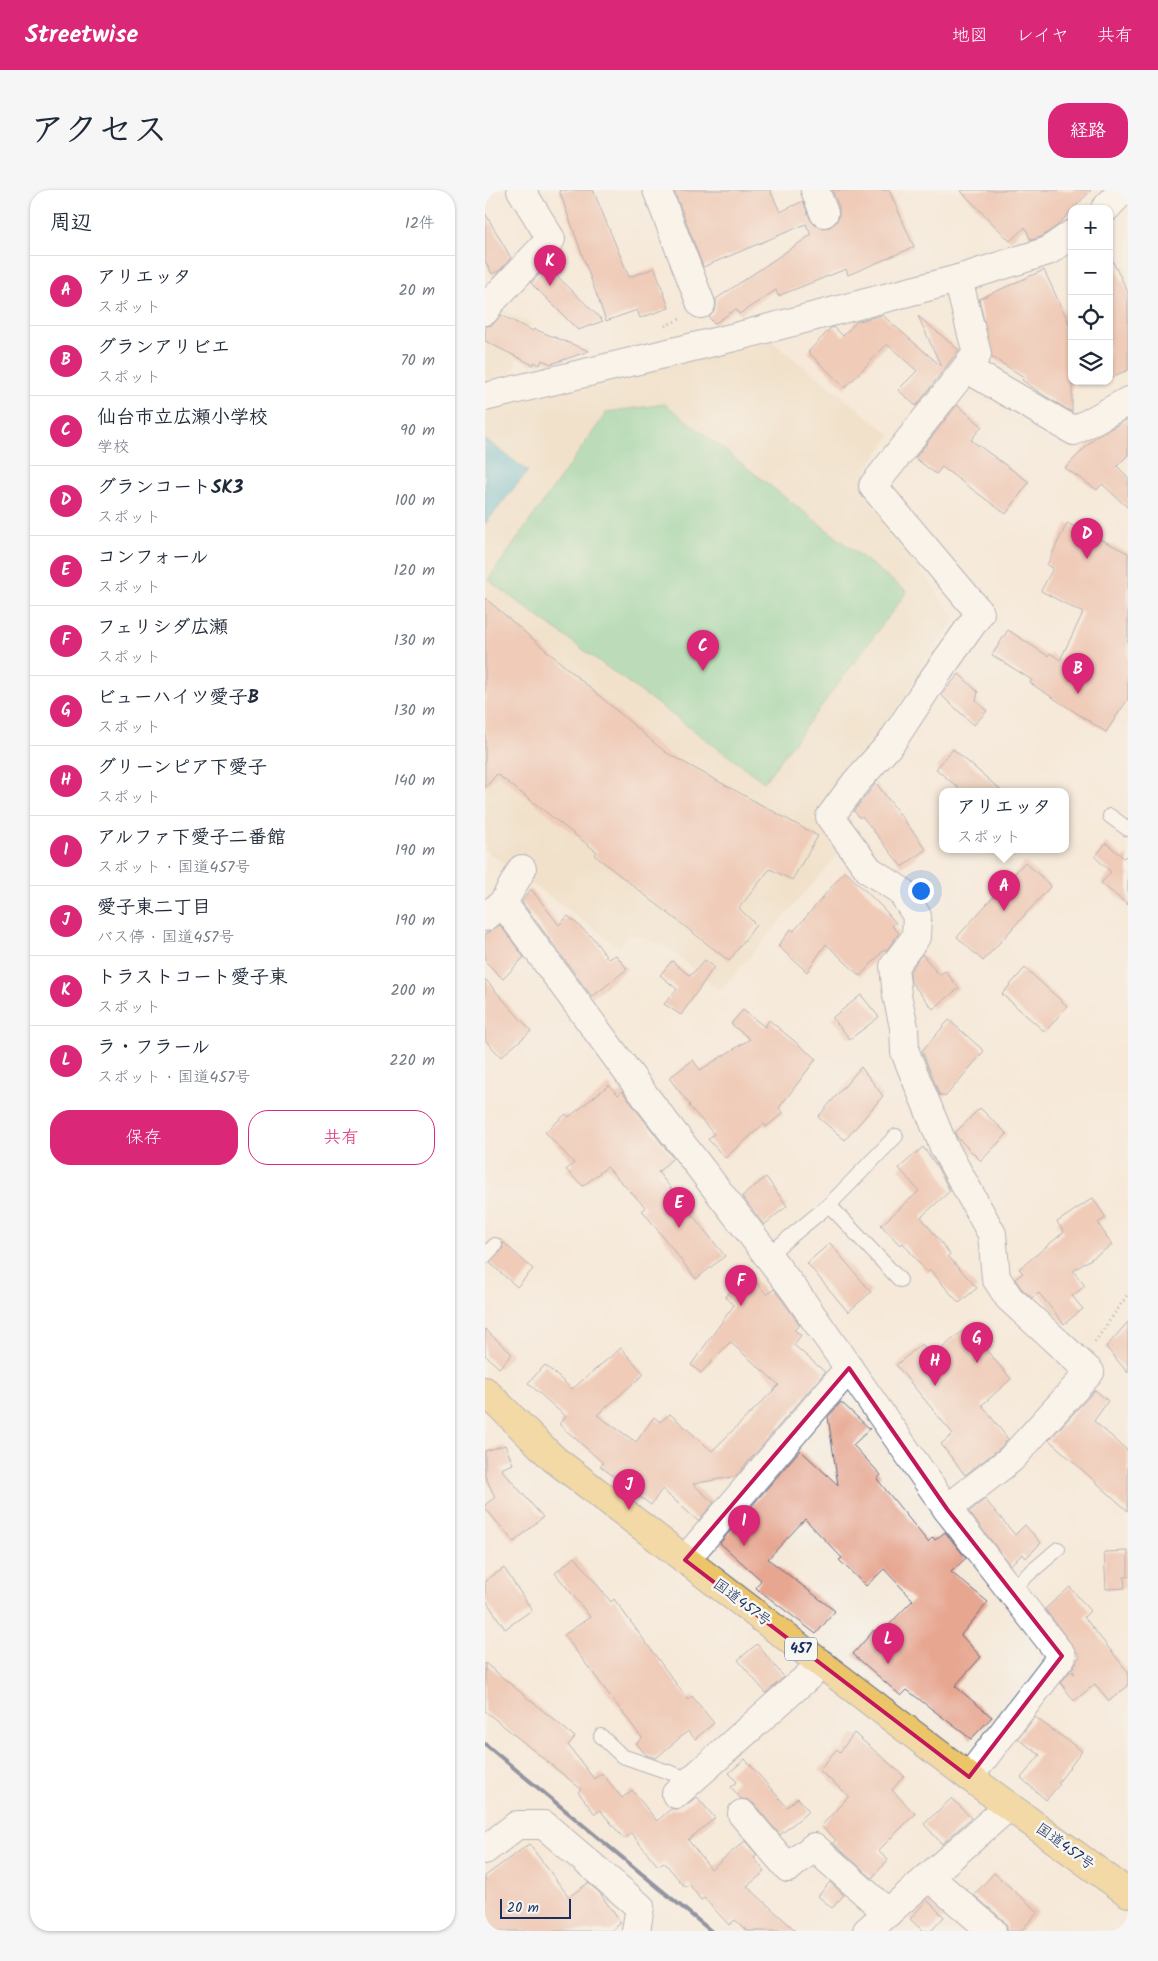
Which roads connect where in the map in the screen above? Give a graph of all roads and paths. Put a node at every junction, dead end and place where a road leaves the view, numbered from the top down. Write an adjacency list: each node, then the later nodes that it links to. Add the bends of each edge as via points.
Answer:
1 (521, 190): 8 (street, via 551,238)
2 (657, 190): 7 (street)
3 (1123, 190): 4 (street)
4 (1109, 205)
5 (1068, 237): 6 (street, via 1049,251)
6 (958, 279): 9 (street, via 977,354); 10 (street)
7 (701, 304)
8 (485, 312)
9 (966, 368): 11 (street, via 1074,432); 21 (street, via 873,486 980,613 891,743 830,817 869,870 901,891 917,916 916,936 894,966 905,1052 944,1147 993,1234 996,1278 1009,1298)
10 (485, 397)
11 (1128, 401)
12 (1110, 816): 13 (lane)
13 (1128, 829)
14 (522, 869): 15 (street)
15 (494, 910): 18 (street, via 648,1100)
16 (896, 1136): 17 (lane)
17 (829, 1205): 18 (lane); 19 (lane)
18 (768, 1256): 22 (street)
19 (900, 1280)
20 (1128, 1294): 21 (path)
21 (1080, 1363): 24 (street, via 1090,1372 1011,1459)
22 (849, 1368): 24 (street); 26 (street)
23 (485, 1392): 26 (highway, 国道457号 / 457, via 553,1459)
24 (947, 1509): 27 (street)
25 (1058, 1549): 27 (lane)
26 (685, 1560): 28 (highway, 国道457号 / 457)
27 (1010, 1590): 30 (street, via 1062,1656)
28 (822, 1664): 30 (highway, 国道457号 / 457); 31 (street)
29 (601, 1736): 31 (lane, via 622,1756)
30 (969, 1777): 32 (highway, 国道457号 / 457)
31 (684, 1787)
32 (1009, 1806): 35 (street); 36 (highway, 国道457号 / 457)
33 (742, 1814): 37 (street, via 788,1868 814,1847)
34 (485, 1850): 38 (street, via 517,1825 544,1825 640,1907)
35 (929, 1877): 37 (street); 40 (street)
36 (1128, 1893)
37 (888, 1913): 39 (street)
38 (636, 1931)
39 (867, 1931)
40 (992, 1931)

